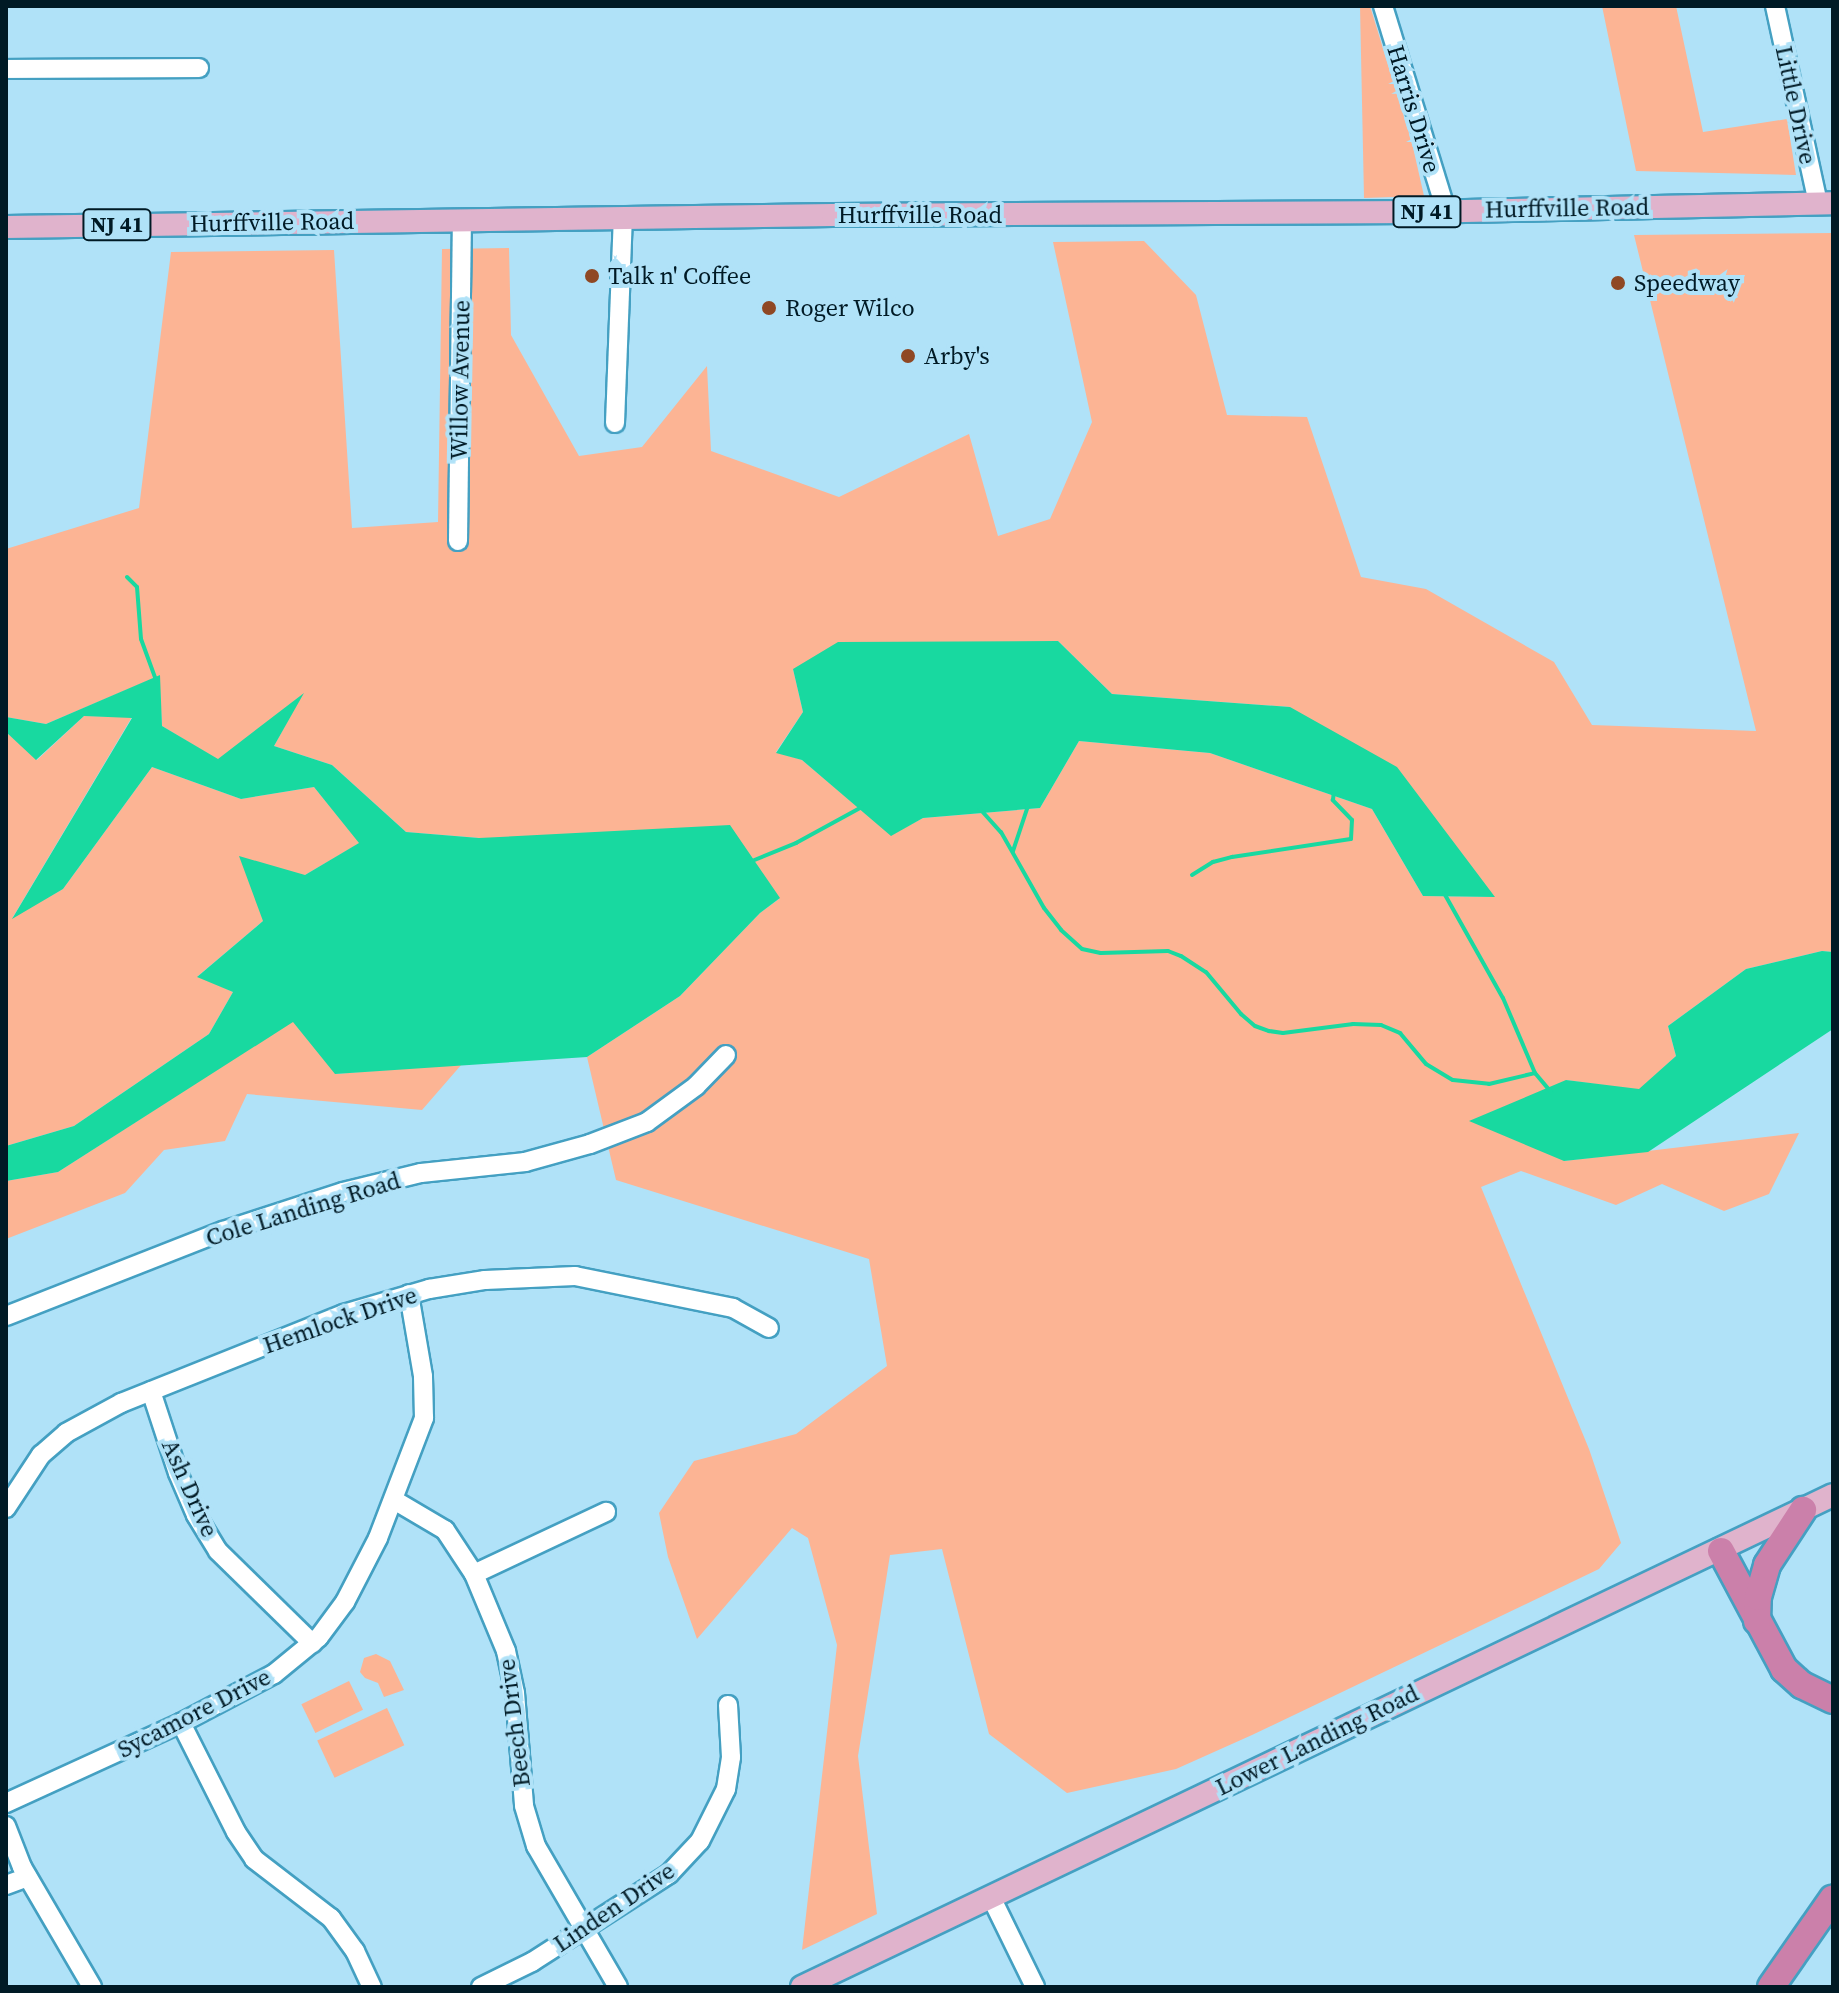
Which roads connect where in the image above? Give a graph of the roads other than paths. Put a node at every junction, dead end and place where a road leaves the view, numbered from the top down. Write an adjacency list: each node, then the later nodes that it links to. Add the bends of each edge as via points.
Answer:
1 (1383, 6): 6 (street, Harris Drive)
2 (1775, 6): 5 (street, Little Drive)
3 (199, 68): 4 (street)
4 (6, 69)
5 (1825, 203): 6 (main road, Hurffville Road / NJ 41)
6 (1446, 211): 7 (main road, Hurffville Road / NJ 41)
7 (623, 219): 8 (main road, Hurffville Road / NJ 41); 10 (street)
8 (462, 220): 9 (main road, Hurffville Road / NJ 41); 11 (street, Willow Avenue)
9 (6, 227)
10 (615, 423)
11 (458, 541)
12 (726, 1055): 14 (street, Cole Landing Road, via 696,1086 647,1122 590,1144 525,1162 421,1173 343,1192 223,1231)
13 (409, 1294): 15 (street, Hemlock Drive, via 485,1280 575,1276 733,1308); 16 (street, Hemlock Drive, via 344,1314); 18 (street, via 423,1376 424,1418)
14 (6, 1316)
15 (769, 1328)
16 (151, 1391): 19 (street, Hemlock Drive, via 66,1433 41,1455); 25 (street, Ash Drive, via 178,1473 218,1551)
17 (1833, 1495): 20 (main road, Lower Landing Road)
18 (394, 1500): 23 (street, Beech Drive, via 445,1530); 25 (street, Sycamore Drive, via 345,1602)
19 (7, 1505)
20 (1803, 1510): 22 (main road, Lower Landing Road); 24 (highway, via 1767,1565)
21 (606, 1512): 23 (street)
22 (1721, 1551): 24 (highway); 33 (main road, Lower Landing Road)
23 (474, 1574): 35 (street, Beech Drive, via 506,1651 515,1693 524,1806 536,1846)
24 (1757, 1621): 26 (highway, via 1789,1675)
25 (312, 1643): 28 (street, Sycamore Drive, via 274,1674)
26 (1833, 1700)
27 (728, 1705): 35 (street, Linden Drive, via 731,1757 726,1789 700,1841 669,1874)
28 (181, 1723): 29 (street, Sycamore Drive); 37 (street, via 254,1859 331,1918)
29 (6, 1803)
30 (6, 1826): 31 (street)
31 (28, 1877): 32 (street); 36 (street)
32 (6, 1885)
33 (991, 1897): 40 (main road, Lower Landing Road); 41 (street)
34 (1833, 1898): 42 (highway)
35 (584, 1928): 38 (street, Linden Drive); 39 (street, Beech Drive)
36 (92, 1987)
37 (372, 1987)
38 (481, 1987)
39 (618, 1987)
40 (802, 1987)
41 (1035, 1987)
42 (1771, 1987)

